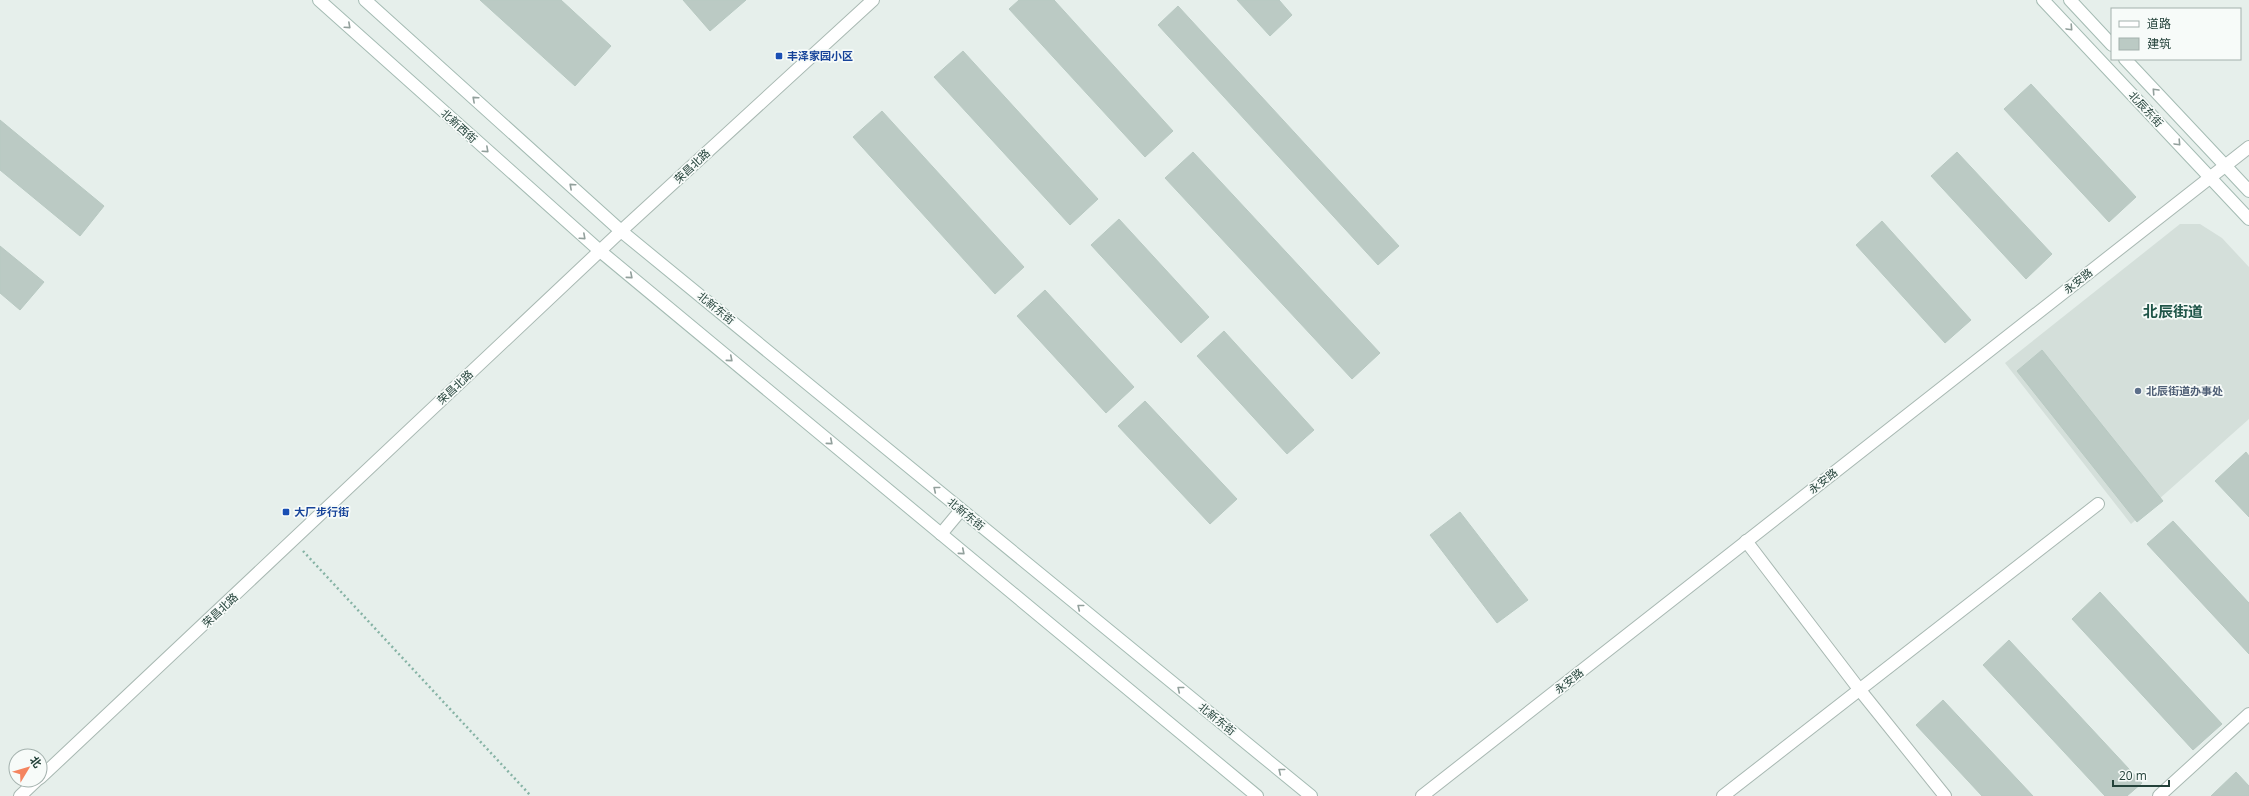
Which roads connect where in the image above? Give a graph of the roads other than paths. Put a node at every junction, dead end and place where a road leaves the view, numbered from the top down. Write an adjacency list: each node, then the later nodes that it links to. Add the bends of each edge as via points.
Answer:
1 (319, 0): 14 (street, 北新西街, one-way to 14)
2 (365, 0): 13 (street, one-way to 2)
3 (873, 0): 13 (street, 荣昌北路)
4 (2043, 0): 10 (street, 北辰东街, one-way to 10)
5 (2070, 0): 6 (street)
6 (2111, 44)
7 (2126, 60): 9 (street, 北辰东街, one-way to 7)
8 (2249, 147): 9 (street, 永安路)
9 (2225, 165): 10 (street, 永安路); 11 (street, 北辰东街)
10 (2210, 177): 12 (street, 北辰东街); 18 (street, 永安路)
11 (2249, 191)
12 (2249, 218)
13 (622, 231): 14 (street, 荣昌北路); 16 (street, 北新东街, one-way to 13)
14 (600, 251): 17 (street, one-way to 17); 21 (street, 荣昌北路)
15 (2098, 504): 19 (street)
16 (961, 510): 17 (street); 25 (street, 北新东街, one-way to 16)
17 (941, 534): 24 (street, one-way to 24)
18 (1746, 541): 19 (street); 26 (street, 永安路)
19 (1859, 689): 27 (street); 28 (street)
20 (2249, 714): 29 (street)
21 (48, 770)
22 (28, 788): 23 (street)
23 (20, 796)
24 (1257, 796)
25 (1311, 796)
26 (1422, 796)
27 (1723, 796)
28 (1945, 796)
29 (2159, 796)

